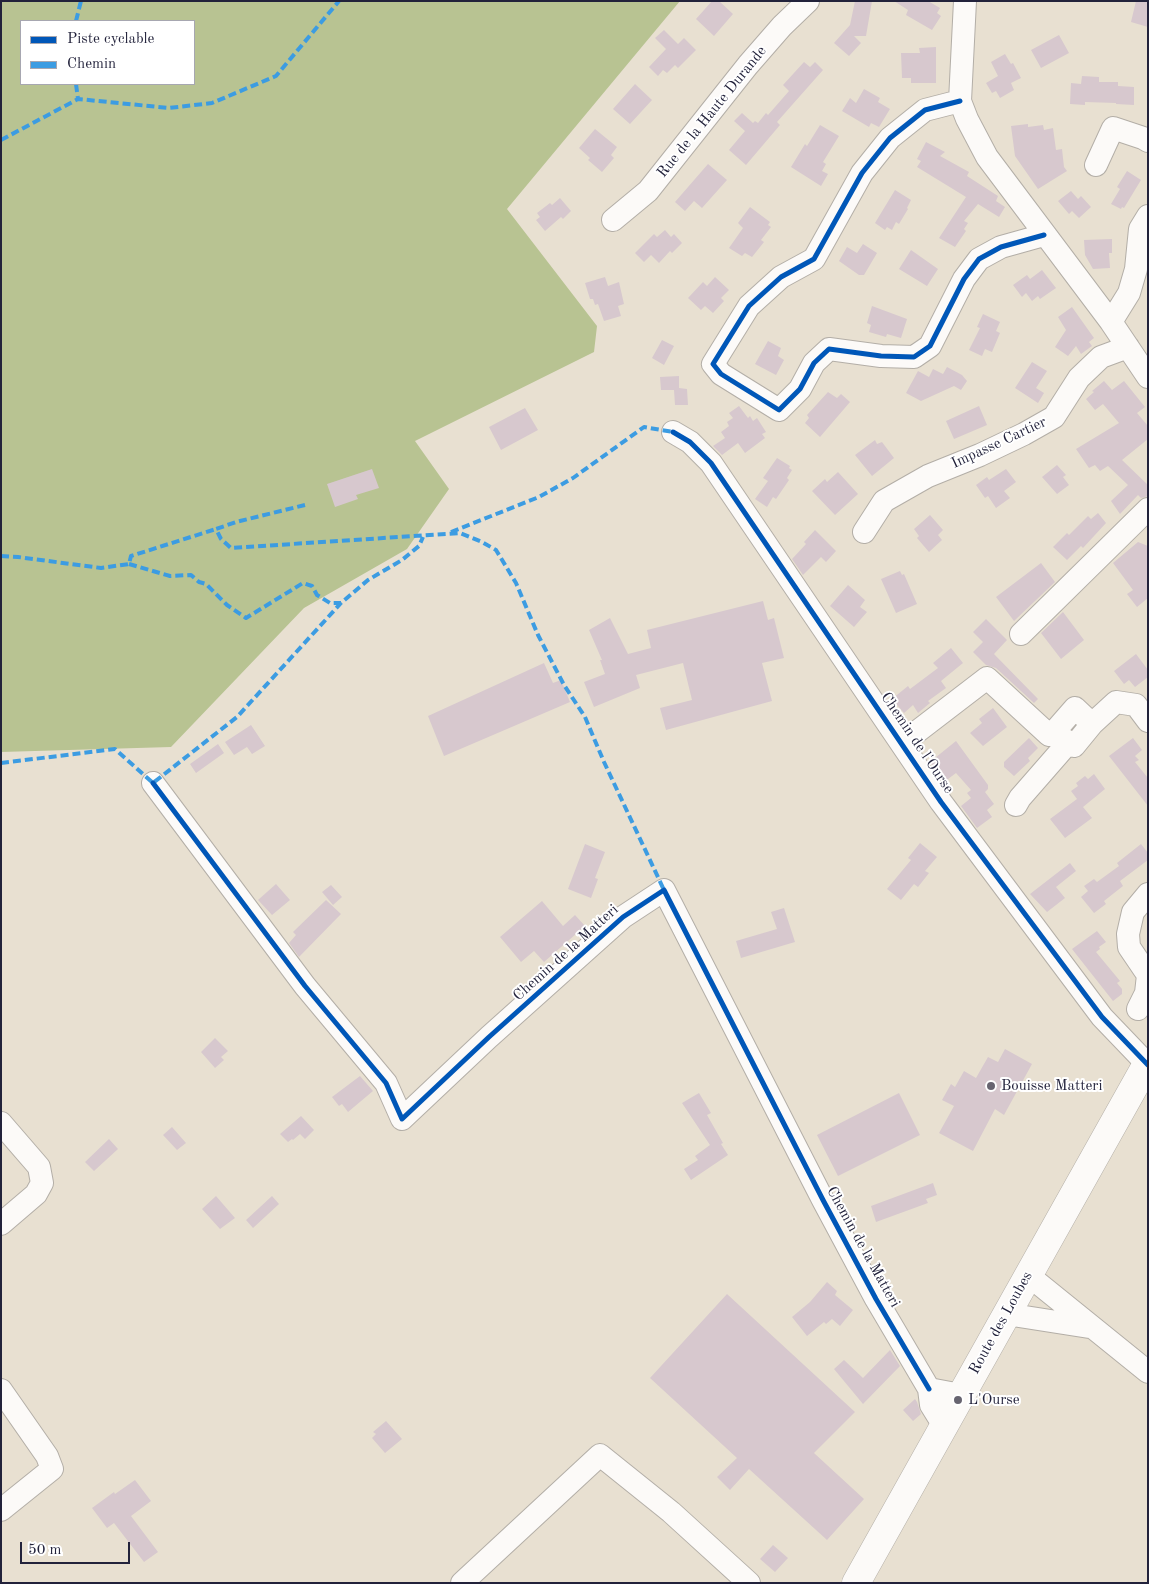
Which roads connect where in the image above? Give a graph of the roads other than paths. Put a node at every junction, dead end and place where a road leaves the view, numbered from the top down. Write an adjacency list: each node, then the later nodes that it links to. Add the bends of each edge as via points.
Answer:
1 (808, 1): 7 (street, Rue de la Haute Durande, via 748,65 648,191)
2 (965, 1): 3 (street)
3 (960, 101): 8 (street, via 988,157); 8 (street, via 925,110 890,138 862,173 814,260 780,276 749,306 713,364 722,374 779,410 800,389 814,363 829,349 914,357 930,346 964,279 979,259 1001,247)
4 (1148, 141): 5 (street, via 1113,128)
5 (1096, 165)
6 (1148, 216): 9 (street, via 1140,229 1136,269 1129,293)
7 (614, 220)
8 (1044, 235): 9 (street)
9 (1111, 322): 10 (street)
10 (1128, 347): 11 (street); 14 (street, Impasse Cartier, via 1101,357 1080,378 1054,417 980,455 928,476 884,501)
11 (1148, 377)
12 (673, 432): 24 (street, Chemin de l'Ourse, via 690,442 711,463 941,802 1102,1017)
13 (1148, 509): 15 (street)
14 (864, 532)
15 (1021, 634)
16 (1148, 721): 18 (street, via 1136,706 1116,702 1074,746)
17 (914, 734): 18 (street, via 987,678 1049,736)
18 (1061, 737): 20 (street)
19 (153, 784): 31 (street, Chemin de la Matteri, via 305,986 386,1083 402,1119 623,917 664,890 823,1200)
20 (1016, 805)
21 (1148, 894): 22 (street, via 1133,912 1128,934 1129,947)
22 (1148, 975): 23 (street, via 1146,993)
23 (1138, 1010)
24 (1147, 1064): 27 (main road, Route des Loubes)
25 (1, 1123): 26 (street, via 39,1167 42,1182 36,1194)
26 (1, 1224)
27 (1028, 1275): 28 (main road, Route des Loubes); 29 (street)
28 (1006, 1314): 29 (street); 33 (main road, Route des Loubes)
29 (1091, 1327): 30 (street)
30 (1148, 1372)
31 (929, 1389): 33 (street); 34 (street, Chemin de la Matteri, via 931,1405)
32 (1, 1390): 35 (street, via 47,1456 52,1469)
33 (961, 1395): 34 (main road, Route des Loubes)
34 (944, 1426): 38 (main road, Route des Loubes)
35 (1, 1510)
36 (462, 1583): 37 (street, via 600,1455 671,1512)
37 (749, 1583)
38 (856, 1583)

